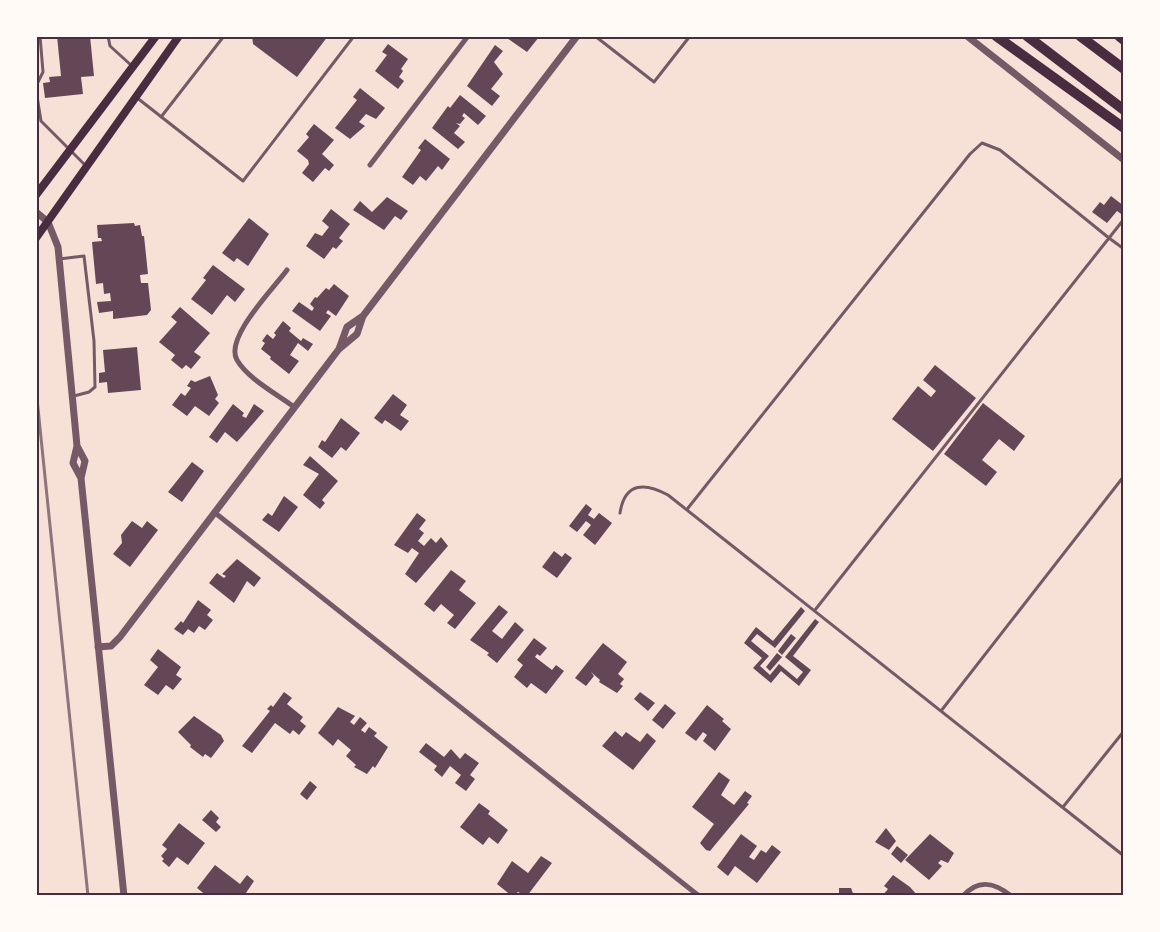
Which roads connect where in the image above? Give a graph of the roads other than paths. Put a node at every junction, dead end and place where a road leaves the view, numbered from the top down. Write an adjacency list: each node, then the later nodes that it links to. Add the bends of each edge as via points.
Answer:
1 (40, 36): 19 (lane, via 42,72)
2 (108, 36): 17 (lane, via 110,46)
3 (156, 36): 17 (main road)
4 (179, 36): 20 (main road)
5 (224, 36): 22 (lane)
6 (354, 36): 22 (lane, via 243,181)
7 (468, 36): 26 (street)
8 (577, 36): 37 (street)
9 (595, 36): 10 (lane, via 654,82)
10 (690, 36)
11 (968, 36): 25 (street)
12 (996, 36): 23 (highway)
13 (1026, 36): 21 (highway)
14 (1080, 36): 18 (highway)
15 (1119, 36): 16 (highway)
16 (1124, 40)
17 (133, 67): 24 (main road)
18 (1124, 69)
19 (36, 88): 24 (lane, via 41,121)
20 (135, 96): 22 (lane); 27 (main road)
21 (1124, 110)
22 (161, 117)
23 (1124, 128)
24 (70, 151): 27 (lane); 28 (main road)
25 (1124, 160)
26 (370, 165)
27 (88, 167): 31 (main road)
28 (36, 195)
29 (36, 212): 31 (street)
30 (1124, 219): 33 (lane)
31 (48, 222): 32 (main road); 35 (street)
32 (36, 238)
33 (1109, 238): 34 (lane); 44 (lane, via 1000,150 978,145); 47 (lane)
34 (1124, 249)
35 (59, 259): 39 (street); 39 (lane, via 84,256 93,331 95,387)
36 (287, 270): 40 (street, via 241,330 234,351 246,370)
37 (363, 316): 38 (street, via 357,334); 38 (street, via 347,327)
38 (339, 349): 40 (street)
39 (72, 396): 41 (street)
40 (294, 407): 45 (street)
41 (77, 446): 43 (street, via 73,463); 43 (street, via 85,461)
42 (1124, 476): 49 (lane)
43 (81, 478): 48 (street)
44 (688, 508): 46 (lane, via 646,485 630,493); 47 (lane)
45 (214, 512): 48 (street, via 115,642); 54 (street)
46 (620, 513)
47 (815, 610): 49 (lane)
48 (98, 647): 53 (street)
49 (941, 711): 51 (lane)
50 (1124, 731): 51 (lane)
51 (1063, 807): 52 (lane)
52 (1124, 856)
53 (124, 896)
54 (699, 896)
55 (963, 896): 56 (street, via 982,883 995,885)
56 (1011, 896)

